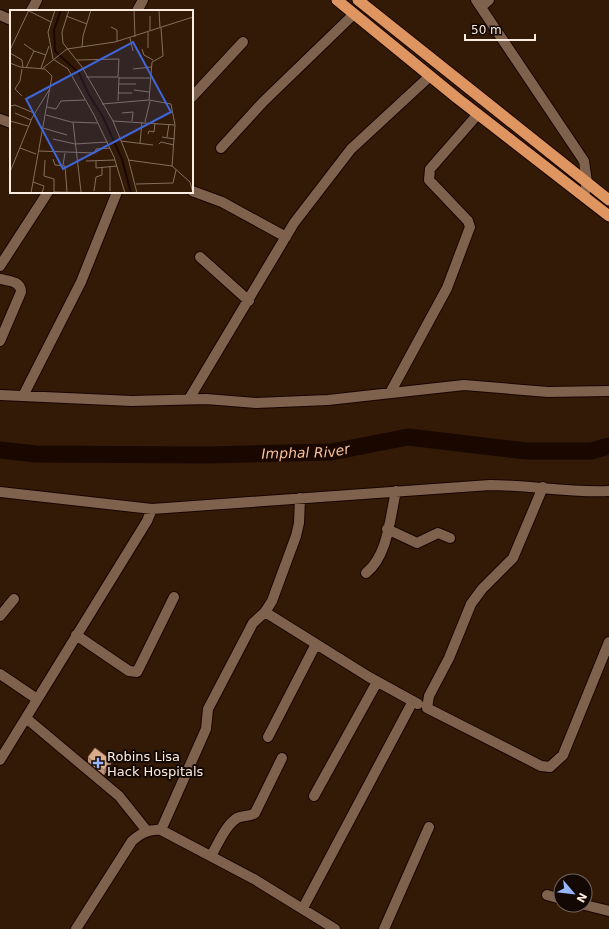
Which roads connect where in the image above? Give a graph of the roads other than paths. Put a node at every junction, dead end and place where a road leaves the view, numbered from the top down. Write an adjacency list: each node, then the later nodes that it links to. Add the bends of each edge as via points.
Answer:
1 (37, 0): 7 (street)
2 (143, 0): 8 (street)
3 (337, 0): 9 (highway)
4 (358, 0): 19 (highway)
5 (489, 0): 6 (street)
6 (478, 4): 19 (street, via 584,161)
7 (32, 10)
8 (138, 10)
9 (354, 14): 13 (highway); 18 (street, via 263,102)
10 (0, 15): 11 (street)
11 (10, 20)
12 (243, 42): 14 (street)
13 (430, 76): 15 (highway); 26 (street, via 347,154)
14 (193, 96)
15 (478, 114): 23 (highway); 33 (street, via 430,169 429,180 468,221 470,227 447,288)
16 (0, 119): 17 (street)
17 (10, 123)
18 (221, 148)
19 (587, 182): 23 (street); 24 (highway)
20 (193, 191): 26 (street, via 222,202)
21 (47, 193): 28 (street)
22 (117, 193): 35 (street, via 81,282)
23 (584, 196): 25 (highway)
24 (609, 200)
25 (609, 216)
26 (286, 237): 30 (street)
27 (200, 257): 30 (street)
28 (0, 266)
29 (0, 279): 31 (street, via 19,284 21,292)
30 (249, 301): 36 (street)
31 (0, 341)
32 (609, 391): 33 (street, via 548,392 464,385)
33 (390, 393): 36 (street, via 328,400 256,403)
34 (0, 395): 35 (street)
35 (23, 396): 36 (street, via 132,401)
36 (189, 399)
37 (543, 487): 38 (street, via 490,485); 39 (street); 57 (street, via 513,558 471,604 449,658 429,696)
38 (396, 491): 41 (street); 43 (street)
39 (609, 491)
40 (0, 492): 42 (street)
41 (300, 498): 42 (street); 48 (street, via 296,536)
42 (152, 509): 50 (street)
43 (387, 530): 44 (street, via 417,543 438,533); 45 (street, via 379,560)
44 (450, 538)
45 (366, 573)
46 (174, 597): 50 (street, via 137,672 129,671)
47 (14, 599): 49 (street)
48 (265, 612): 52 (street); 64 (street, via 253,623 208,709 206,729)
49 (0, 616)
50 (76, 635): 55 (street)
51 (609, 642): 57 (street, via 562,755 550,767 541,766)
52 (316, 644): 54 (street); 59 (street)
53 (0, 674): 55 (street)
54 (377, 682): 56 (street); 62 (street)
55 (37, 699): 58 (street)
56 (413, 701): 57 (street); 70 (street)
57 (427, 708)
58 (26, 718): 61 (street); 65 (street, via 119,796)
59 (268, 737)
60 (282, 758): 66 (street, via 254,815 238,818 233,822)
61 (0, 760)
62 (314, 796)
63 (429, 827): 74 (street)
64 (161, 830): 65 (street); 66 (street)
65 (147, 831): 72 (street, via 139,835 128,848)
66 (211, 856): 70 (street)
67 (547, 895): 68 (street)
68 (553, 897)
69 (593, 907): 71 (street)
70 (303, 908): 73 (street)
71 (609, 911)
72 (76, 929)
73 (335, 929)
74 (384, 929)

